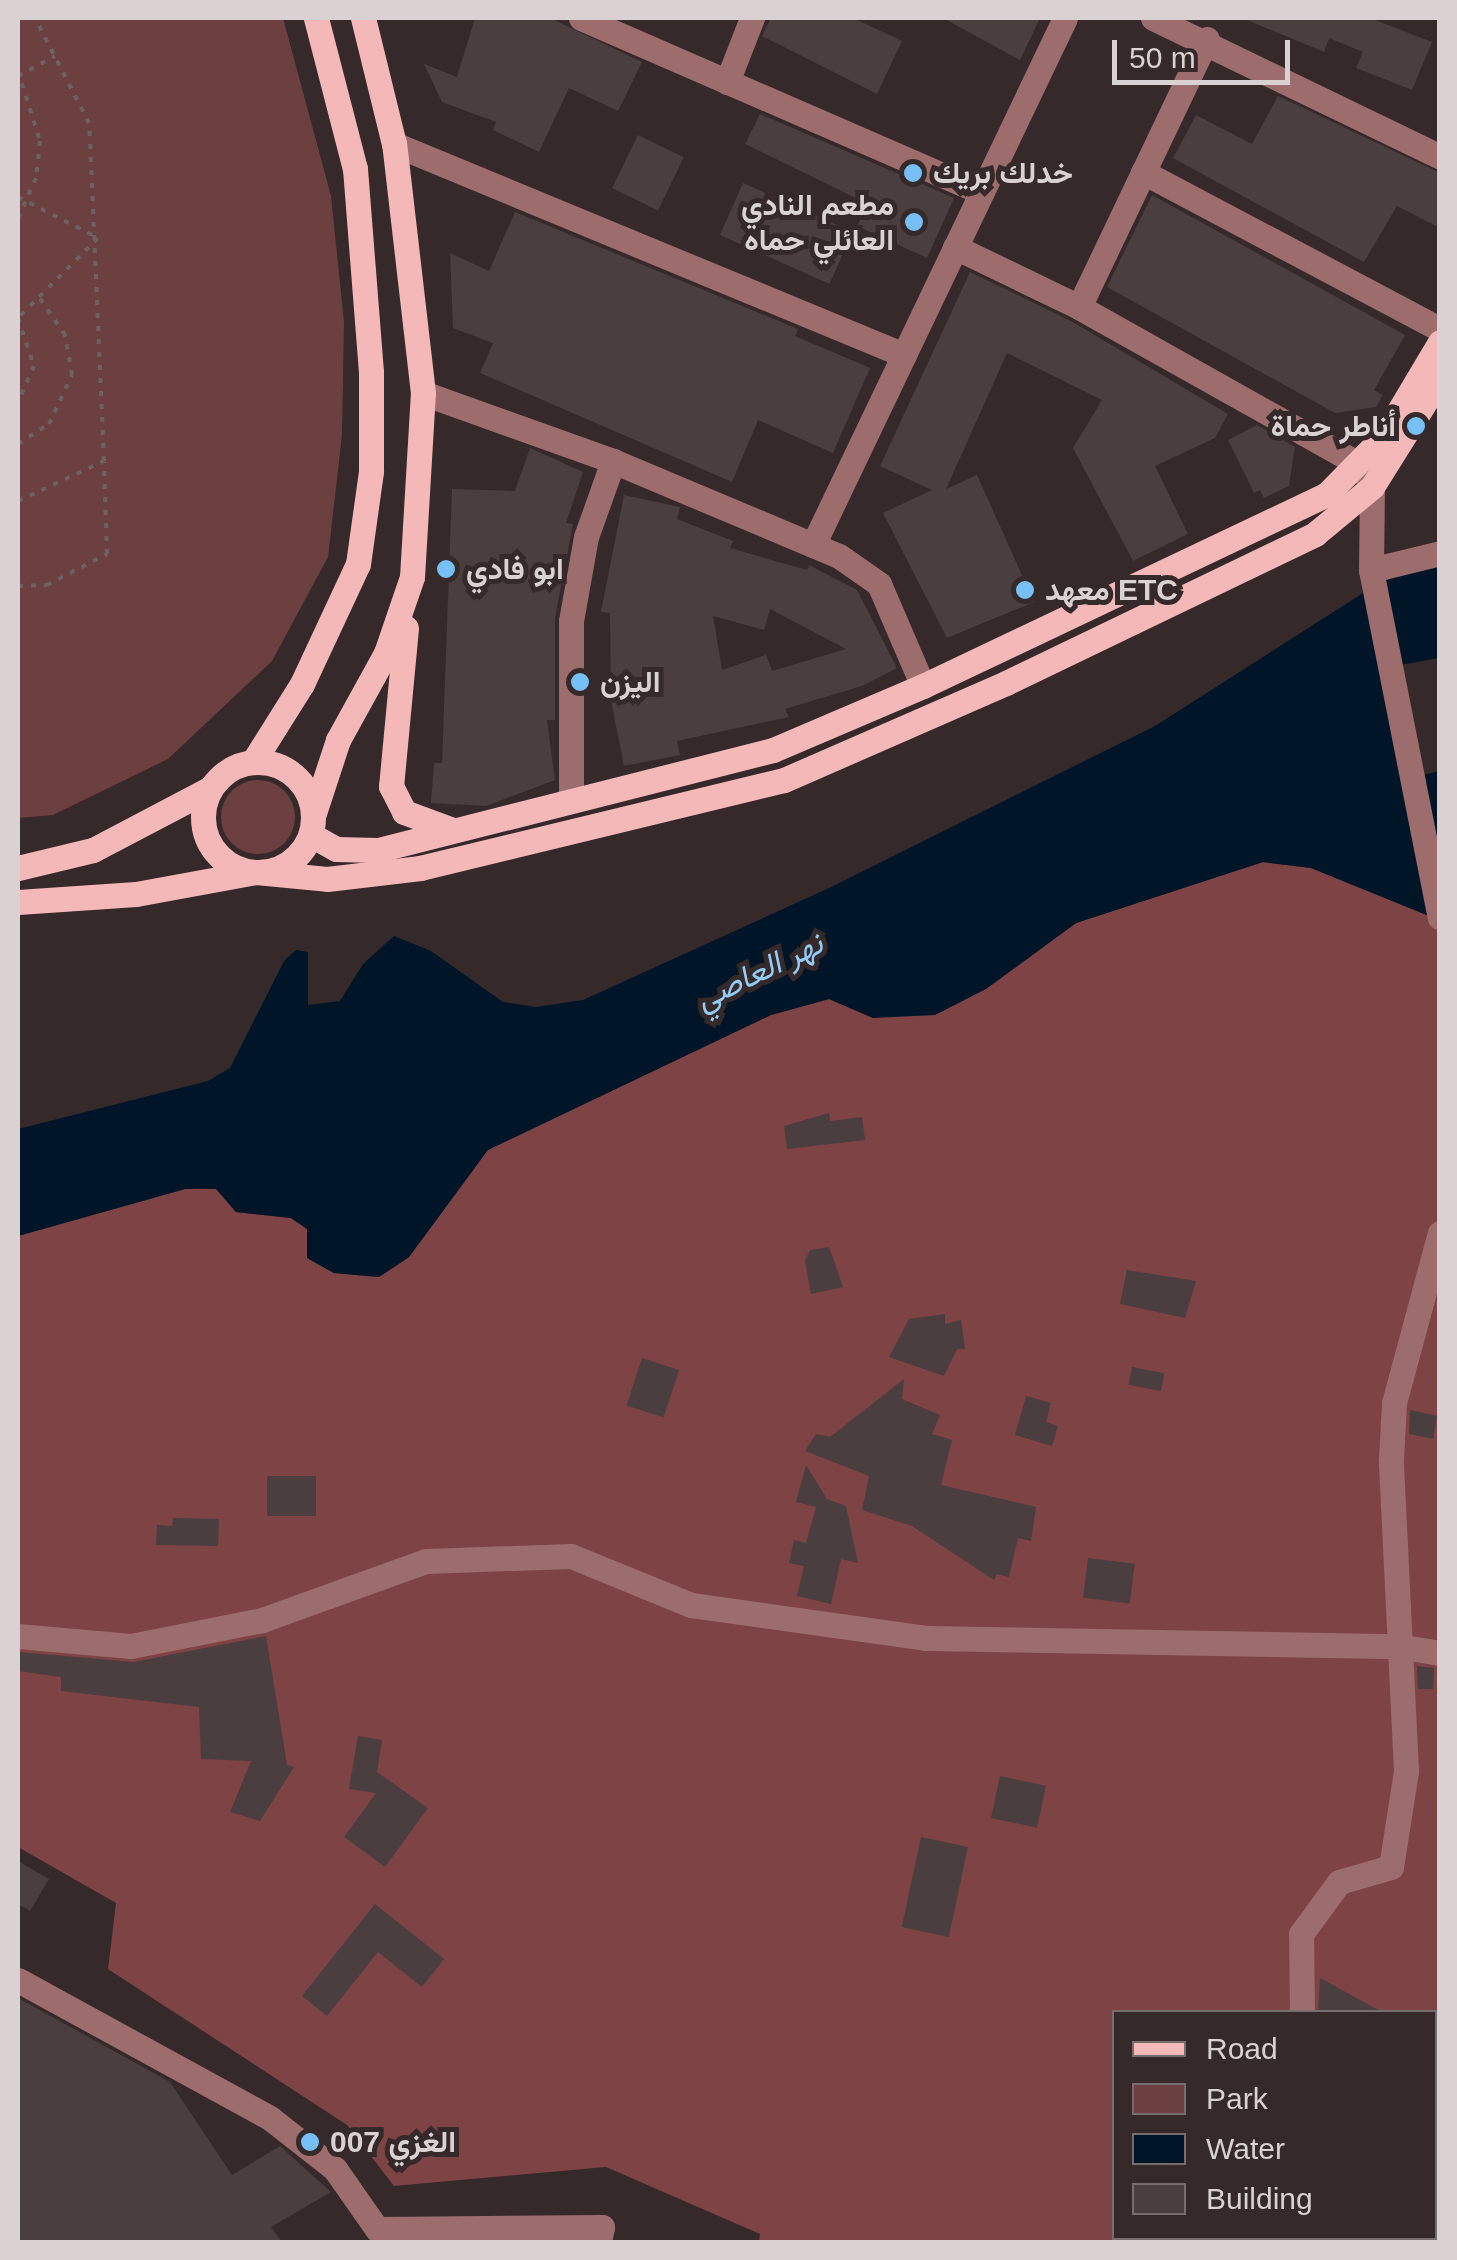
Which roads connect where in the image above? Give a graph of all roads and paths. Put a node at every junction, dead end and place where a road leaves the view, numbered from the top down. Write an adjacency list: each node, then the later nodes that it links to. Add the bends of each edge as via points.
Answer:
1 (35, 18): 9 (path)
2 (316, 18): 40 (main road, via 355,170 371,372 371,470 358,564 302,684)
3 (363, 18): 12 (main road)
4 (581, 18): 11 (street)
5 (752, 18): 11 (street)
6 (1065, 18): 15 (street)
7 (1153, 18): 8 (street)
8 (1206, 39): 13 (street); 14 (street)
9 (55, 56): 10 (path); 19 (path, via 89,123)
10 (18, 74): 17 (path, via 40,140)
11 (727, 82): 15 (street)
12 (394, 144): 25 (street); 27 (main road)
13 (1440, 157)
14 (1144, 172): 22 (street); 23 (street)
15 (982, 192): 20 (street)
16 (18, 198): 17 (path)
17 (26, 202): 18 (path); 19 (path)
18 (18, 218)
19 (98, 238): 21 (path); 30 (path)
20 (955, 247): 22 (street); 25 (street)
21 (39, 297): 28 (path, via 18,318 34,366); 29 (path, via 65,335 72,375 48,424)
22 (1079, 306): 32 (street)
23 (1440, 329)
24 (1440, 342): 32 (main road)
25 (904, 356): 34 (street)
26 (1440, 378): 32 (main road)
27 (423, 393): 31 (street); 37 (main road)
28 (18, 402)
29 (18, 444)
30 (104, 460): 33 (path); 38 (path, via 107,554 47,585)
31 (614, 461): 34 (street); 42 (street, via 586,537 570,621)
32 (1366, 476): 36 (street); 39 (main road); 46 (main road, via 1315,534 1006,684 784,780 420,868 327,880)
33 (18, 501)
34 (813, 545): 39 (street, via 879,584)
35 (1440, 553): 36 (street)
36 (1372, 570): 48 (street)
37 (412, 577): 43 (main road, via 386,654 338,740); 44 (main road, via 391,786 404,812)
38 (18, 586)
39 (923, 686): 42 (main road, via 773,750)
40 (253, 762): 41 (main road, via 222,775); 43 (main road, via 287,770 300,781)
41 (211, 788): 45 (main road, via 93,850); 46 (main road, via 203,825 210,843 221,858)
42 (572, 798): 44 (main road)
43 (312, 824): 44 (main road, via 336,848 378,850); 46 (main road, via 291,862)
44 (453, 830)
45 (18, 868)
46 (256, 872): 47 (main road, via 136,894)
47 (18, 902)
48 (1440, 917)
49 (1440, 1234): 51 (street, via 1394,1403)
50 (18, 1636): 51 (street, via 131,1646 262,1620 426,1562 572,1556 691,1605 926,1638)
51 (1398, 1646): 52 (street); 54 (street, via 1406,1770 1391,1867 1339,1882 1301,1934)
52 (1440, 1653)
53 (18, 1980): 55 (street, via 270,2118 335,2169 378,2229 602,2227)
54 (1302, 2010)
55 (599, 2242)

